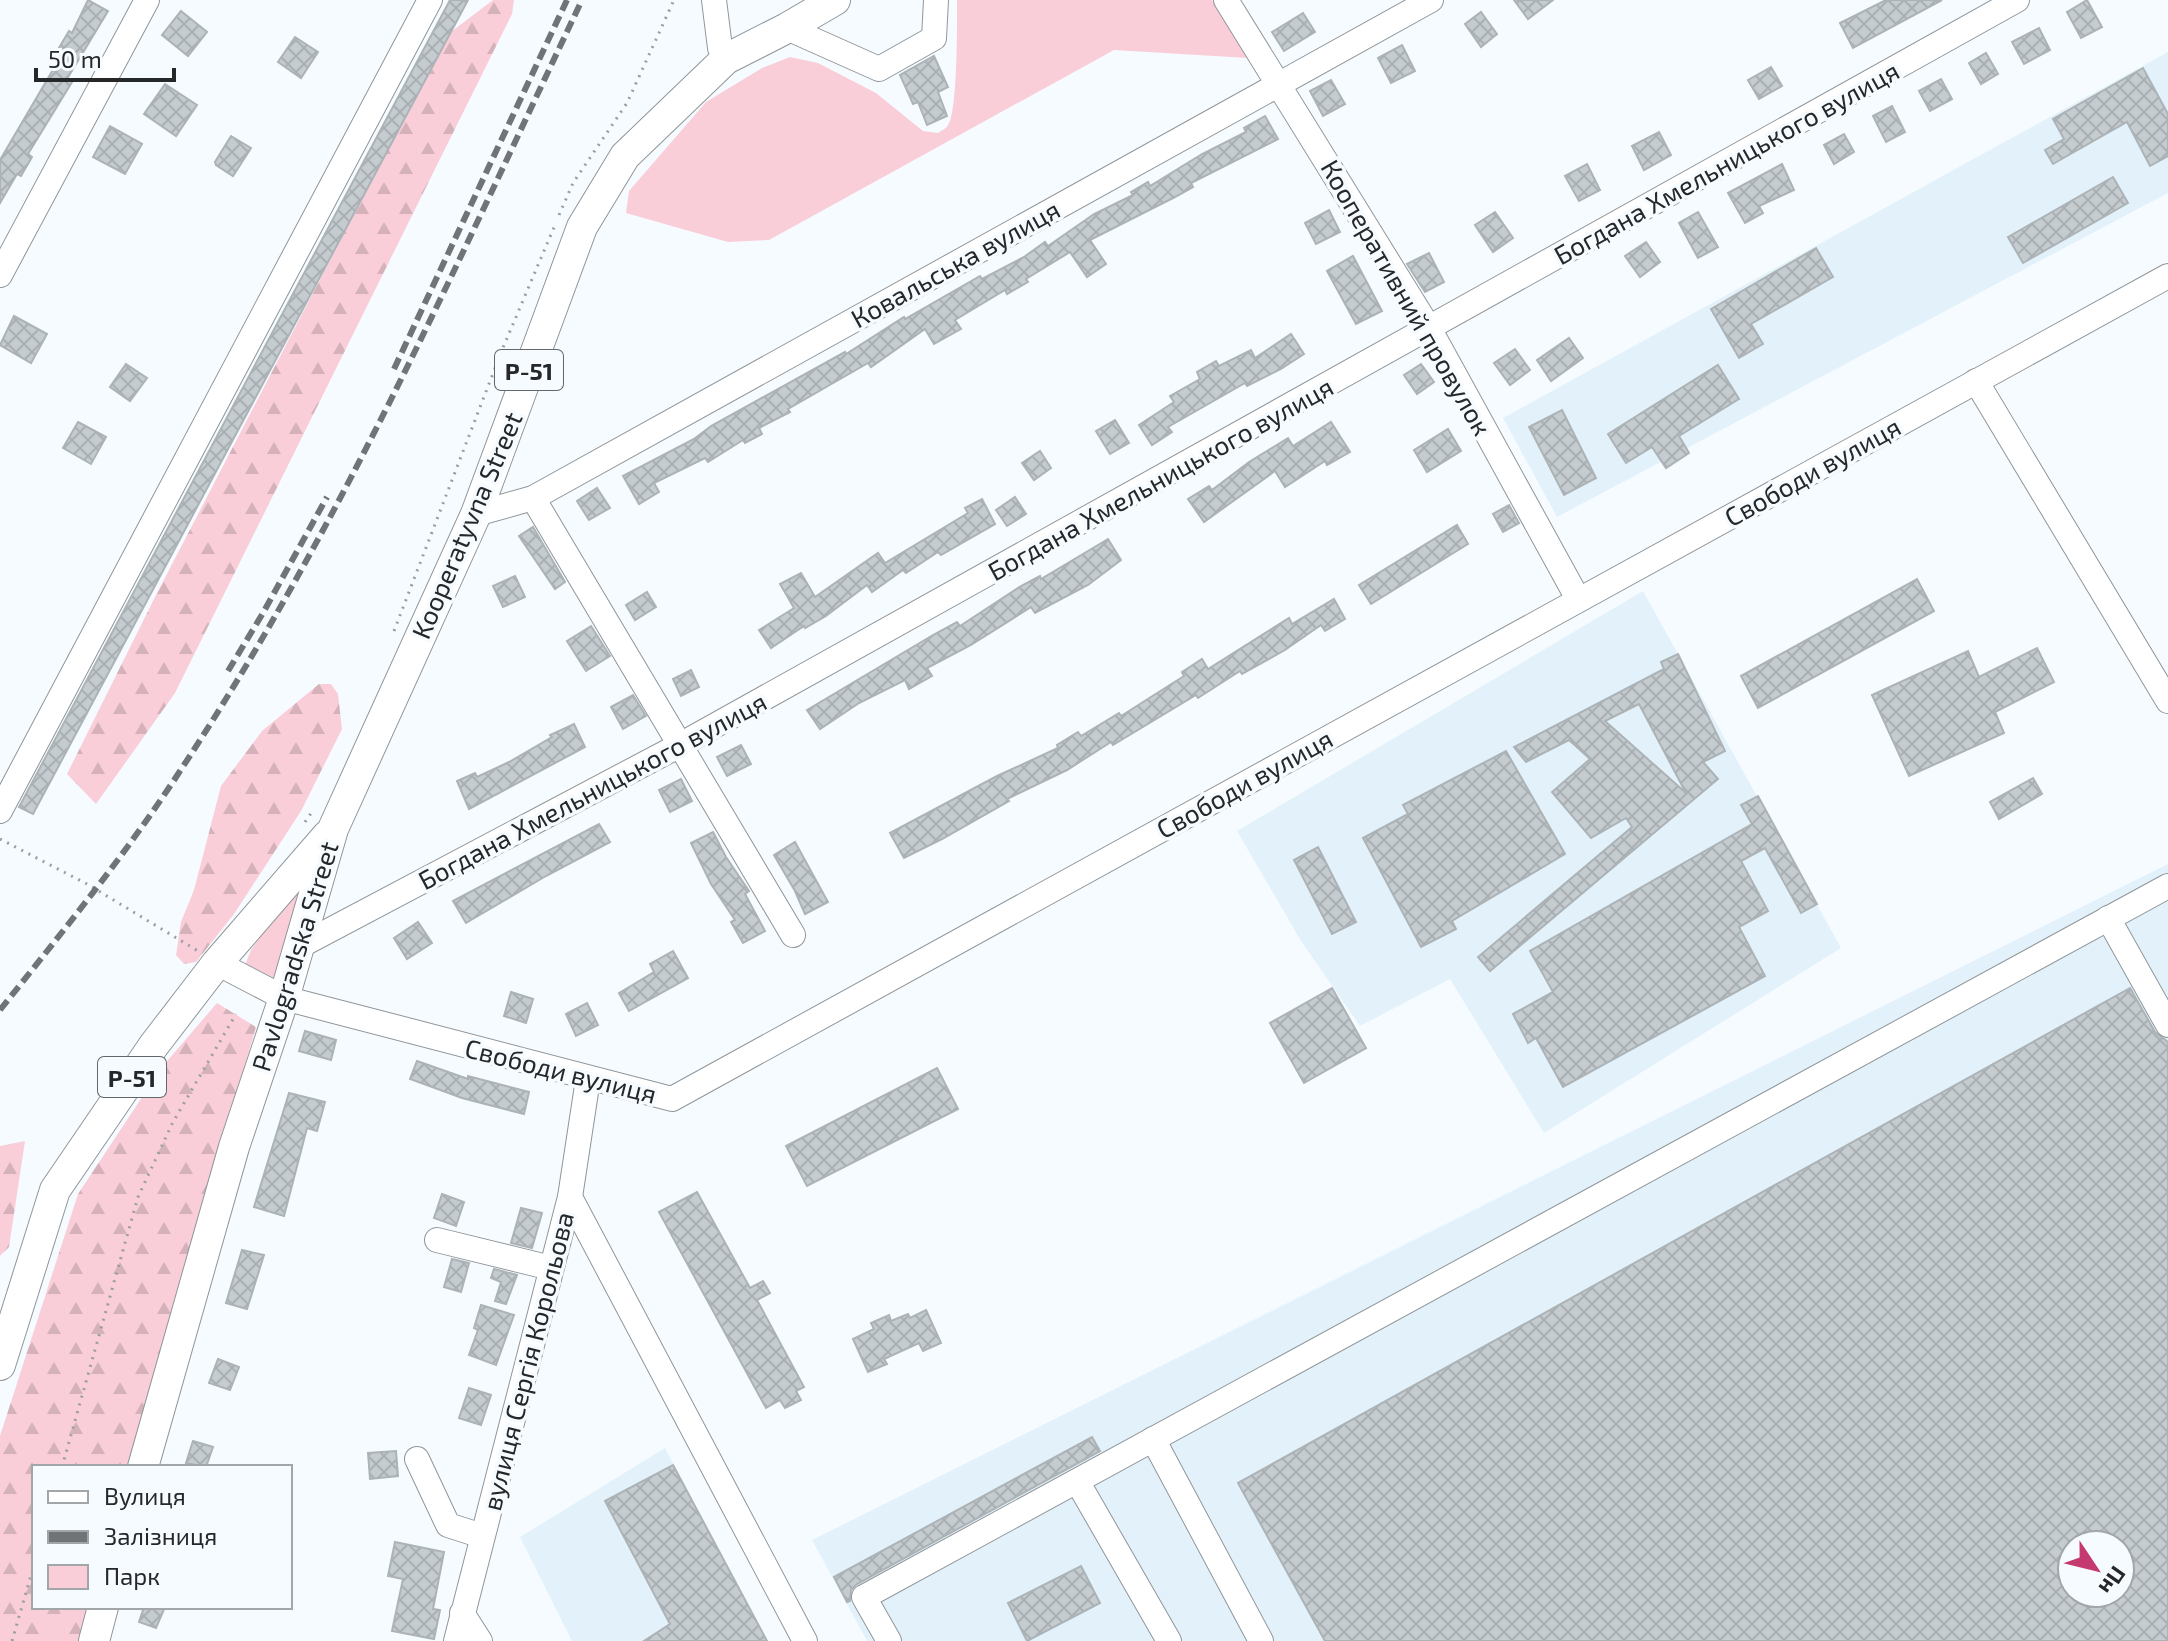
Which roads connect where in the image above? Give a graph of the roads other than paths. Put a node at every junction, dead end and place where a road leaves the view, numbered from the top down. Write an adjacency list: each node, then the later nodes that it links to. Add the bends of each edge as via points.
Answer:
1 (147, 0): 12 (street)
2 (430, 0): 21 (street)
3 (714, 0): 10 (street)
4 (835, 0): 9 (main road, Kooperatyvna Street / Р-51)
5 (936, 0): 9 (street, via 934,38 879,69)
6 (1226, 0): 11 (street, Кооперативний провулок)
7 (1431, 0): 11 (street, Ковальська вулиця)
8 (2017, 0): 14 (street, Богдана Хмельницького вулиця)
9 (787, 28): 10 (main road, Kooperatyvna Street / Р-51)
10 (726, 59): 17 (main road, Kooperatyvna Street / Р-51, via 625,156 582,227)
11 (1279, 83): 14 (street, Кооперативний провулок); 16 (street, Ковальська вулиця)
12 (0, 275)
13 (2168, 276): 15 (street, Свободи вулиця)
14 (1429, 328): 18 (street, Кооперативний провулок); 20 (street, Богдана Хмельницького вулиця)
15 (1976, 381): 18 (street, Свободи вулиця); 19 (street)
16 (533, 498): 17 (street, Ковальська вулиця); 20 (street)
17 (476, 514): 22 (main road, Kooperatyvna Street / Р-51)
18 (1578, 599): 30 (street, Свободи вулиця, via 672,1099)
19 (2168, 701)
20 (680, 745): 25 (street); 26 (street, Богдана Хмельницького вулиця)
21 (0, 811)
22 (323, 819): 26 (main road, Pavlogradska Street / Р-51); 27 (main road, Pavlogradska Street / Р-51)
23 (2168, 886): 24 (street)
24 (2108, 918): 29 (street); 35 (street)
25 (793, 935)
26 (298, 947): 28 (main road, Pavlogradska Street / Р-51)
27 (217, 963): 28 (street, Свободи вулиця); 34 (main road, Pavlogradska Street / Р-51, via 55,1190)
28 (284, 998): 30 (street, Свободи вулиця); 37 (main road, Pavlogradska Street / Р-51, via 234,1147)
29 (2168, 1025)
30 (588, 1079): 31 (street, вулиця Сергія Корольова)
31 (570, 1197): 33 (street, вулиця Сергія Корольова); 45 (street)
32 (437, 1240): 33 (street)
33 (551, 1268): 39 (street, вулиця Сергія Корольова)
34 (0, 1365)
35 (1153, 1439): 38 (street); 48 (street)
36 (417, 1459): 39 (street, via 448,1525)
37 (144, 1465)
38 (1077, 1481): 46 (street, via 864,1597); 47 (street)
39 (482, 1536): 41 (street, вулиця Сергія Корольова)
40 (102, 1609): 42 (main road)
41 (462, 1613): 43 (street, вулиця Сергія Корольова); 44 (street)
42 (94, 1641)
43 (456, 1641)
44 (480, 1641)
45 (805, 1641)
46 (889, 1641)
47 (1169, 1641)
48 (1261, 1641)

